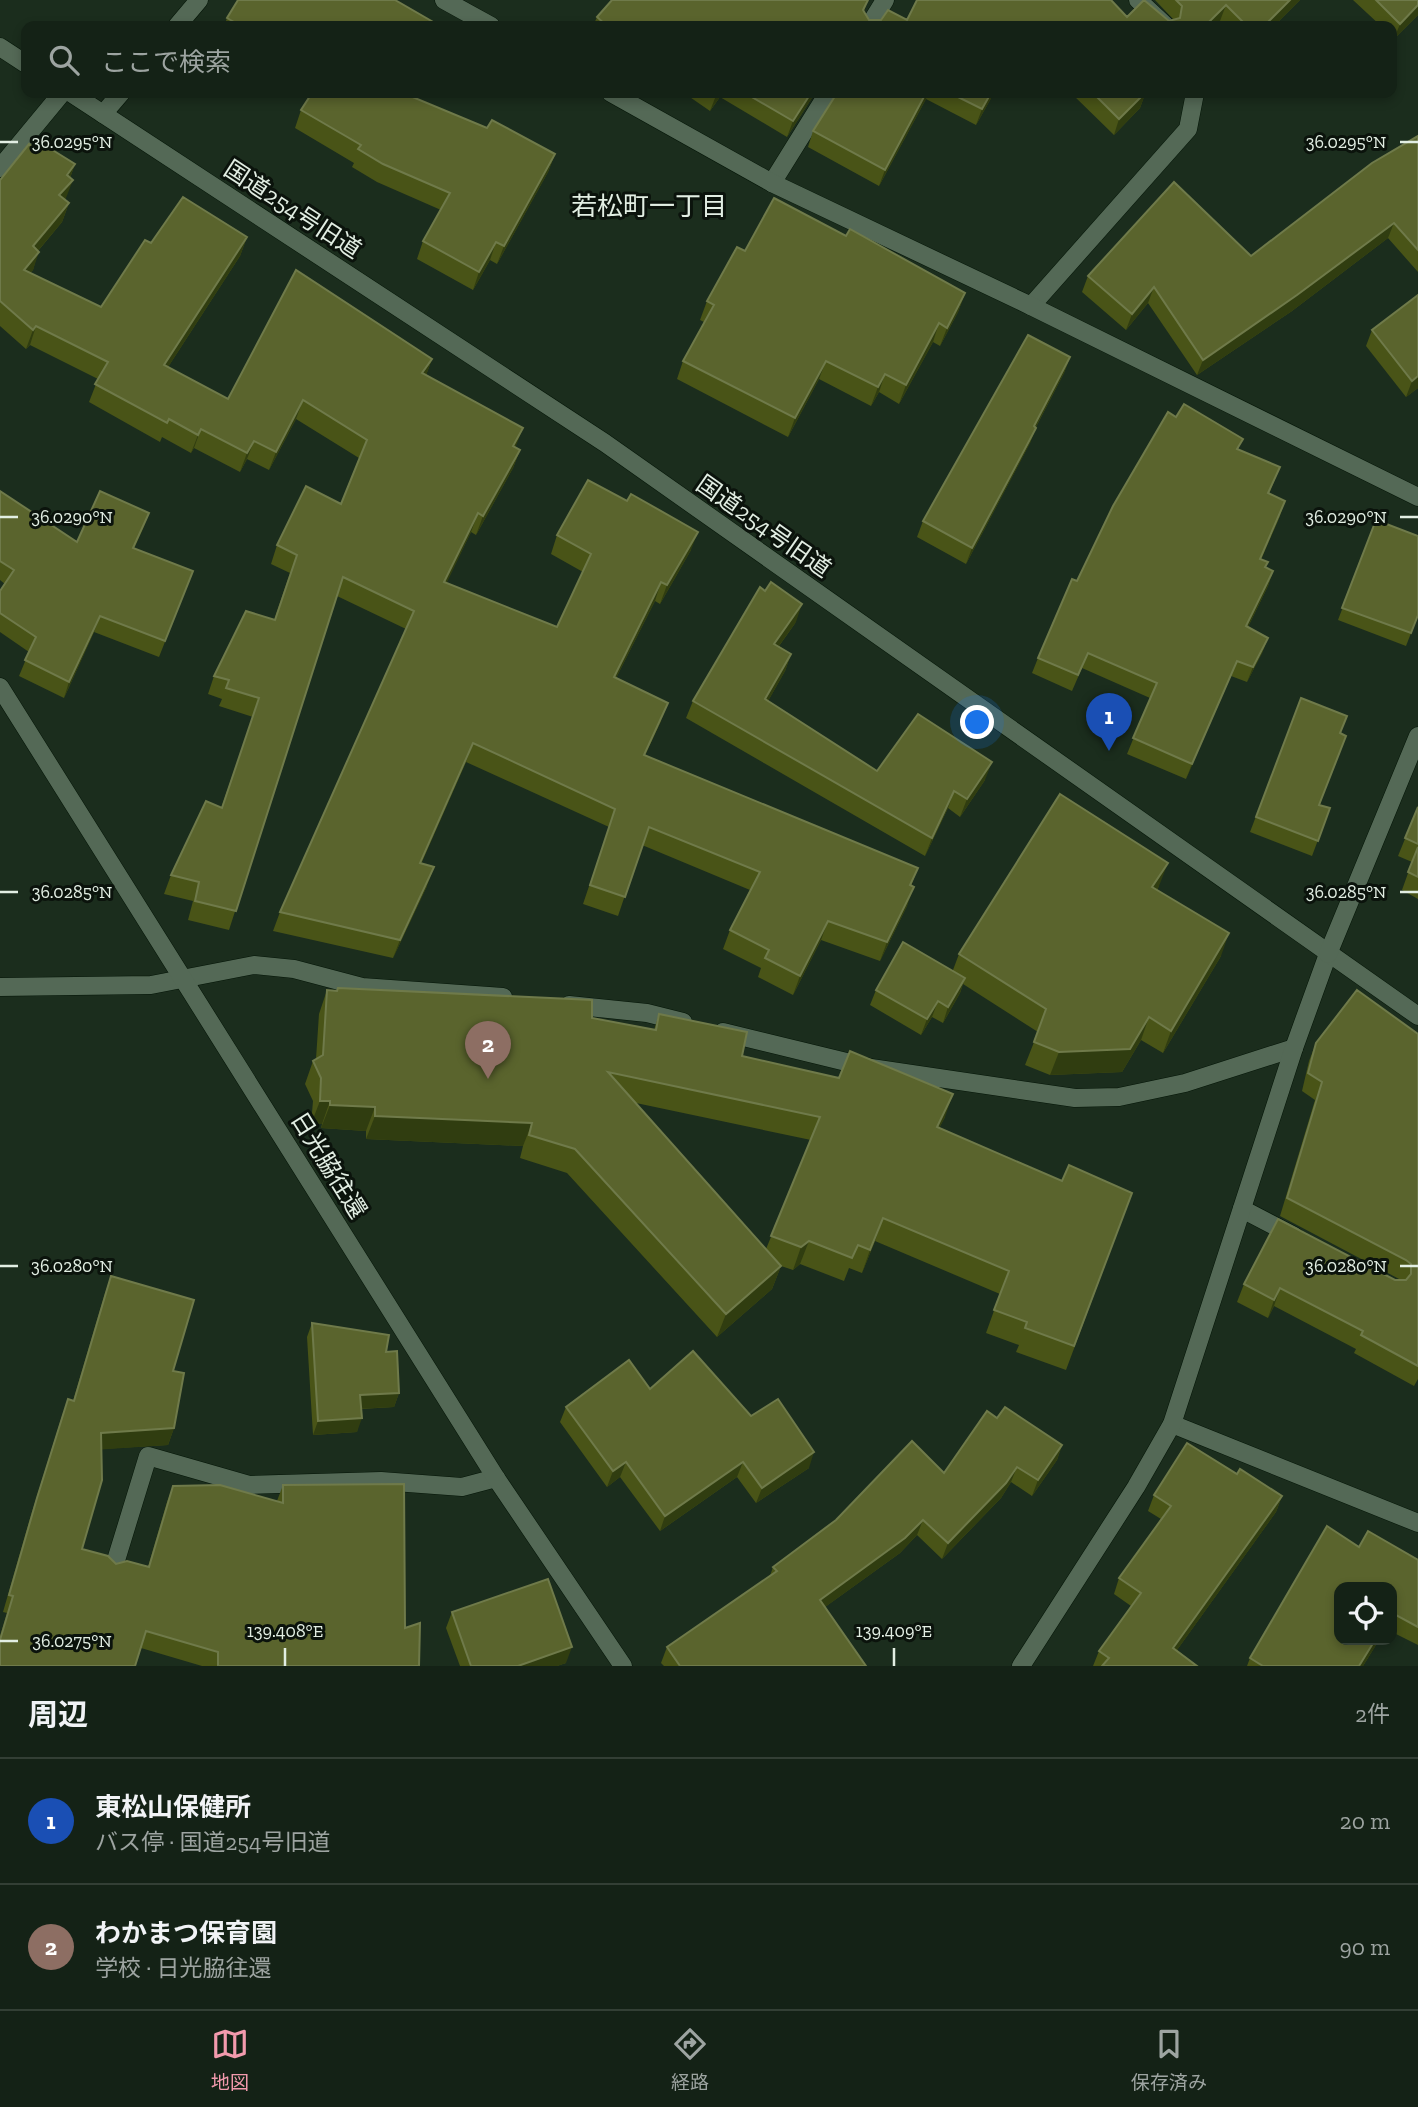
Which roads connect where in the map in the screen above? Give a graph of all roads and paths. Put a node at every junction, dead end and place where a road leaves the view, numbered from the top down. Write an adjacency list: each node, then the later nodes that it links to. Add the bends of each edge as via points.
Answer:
1 (199, 0): 5 (street)
2 (444, 0): 6 (street)
3 (885, 0): 7 (street)
4 (1138, 0): 8 (street)
5 (181, 21)
6 (482, 21)
7 (872, 21)
8 (1161, 21)
9 (0, 47): 10 (street)
10 (21, 61)
11 (58, 98): 18 (street)
12 (79, 98): 17 (street, 国道254号旧道)
13 (117, 98): 17 (street)
14 (620, 98): 19 (street)
15 (825, 98): 19 (street)
16 (1194, 98): 20 (street, via 1188,129)
17 (103, 114): 24 (street, 国道254号旧道, via 605,443)
18 (0, 168)
19 (772, 183): 20 (street)
20 (1031, 306): 21 (street)
21 (1418, 497)
22 (0, 687): 25 (street, 日光脇往還)
23 (1418, 736): 24 (street)
24 (1328, 954): 29 (street, 国道254号旧道); 30 (street)
25 (185, 979): 26 (street, via 151,985); 27 (street, via 254,965 294,969 362,987); 34 (street, 日光脇往還)
26 (0, 987)
27 (522, 999)
28 (550, 1003): 30 (street, via 647,1013 871,1068 1075,1098 1119,1097 1185,1083)
29 (1418, 1016)
30 (1294, 1048): 31 (street)
31 (1242, 1209): 32 (street); 33 (street)
32 (1312, 1246)
33 (1172, 1424): 35 (street); 38 (street)
34 (496, 1478): 36 (street, via 462,1487 381,1481 249,1485 148,1456); 37 (street, 日光脇往還)
35 (1418, 1523)
36 (113, 1570)
37 (622, 1666)
38 (1021, 1666)

